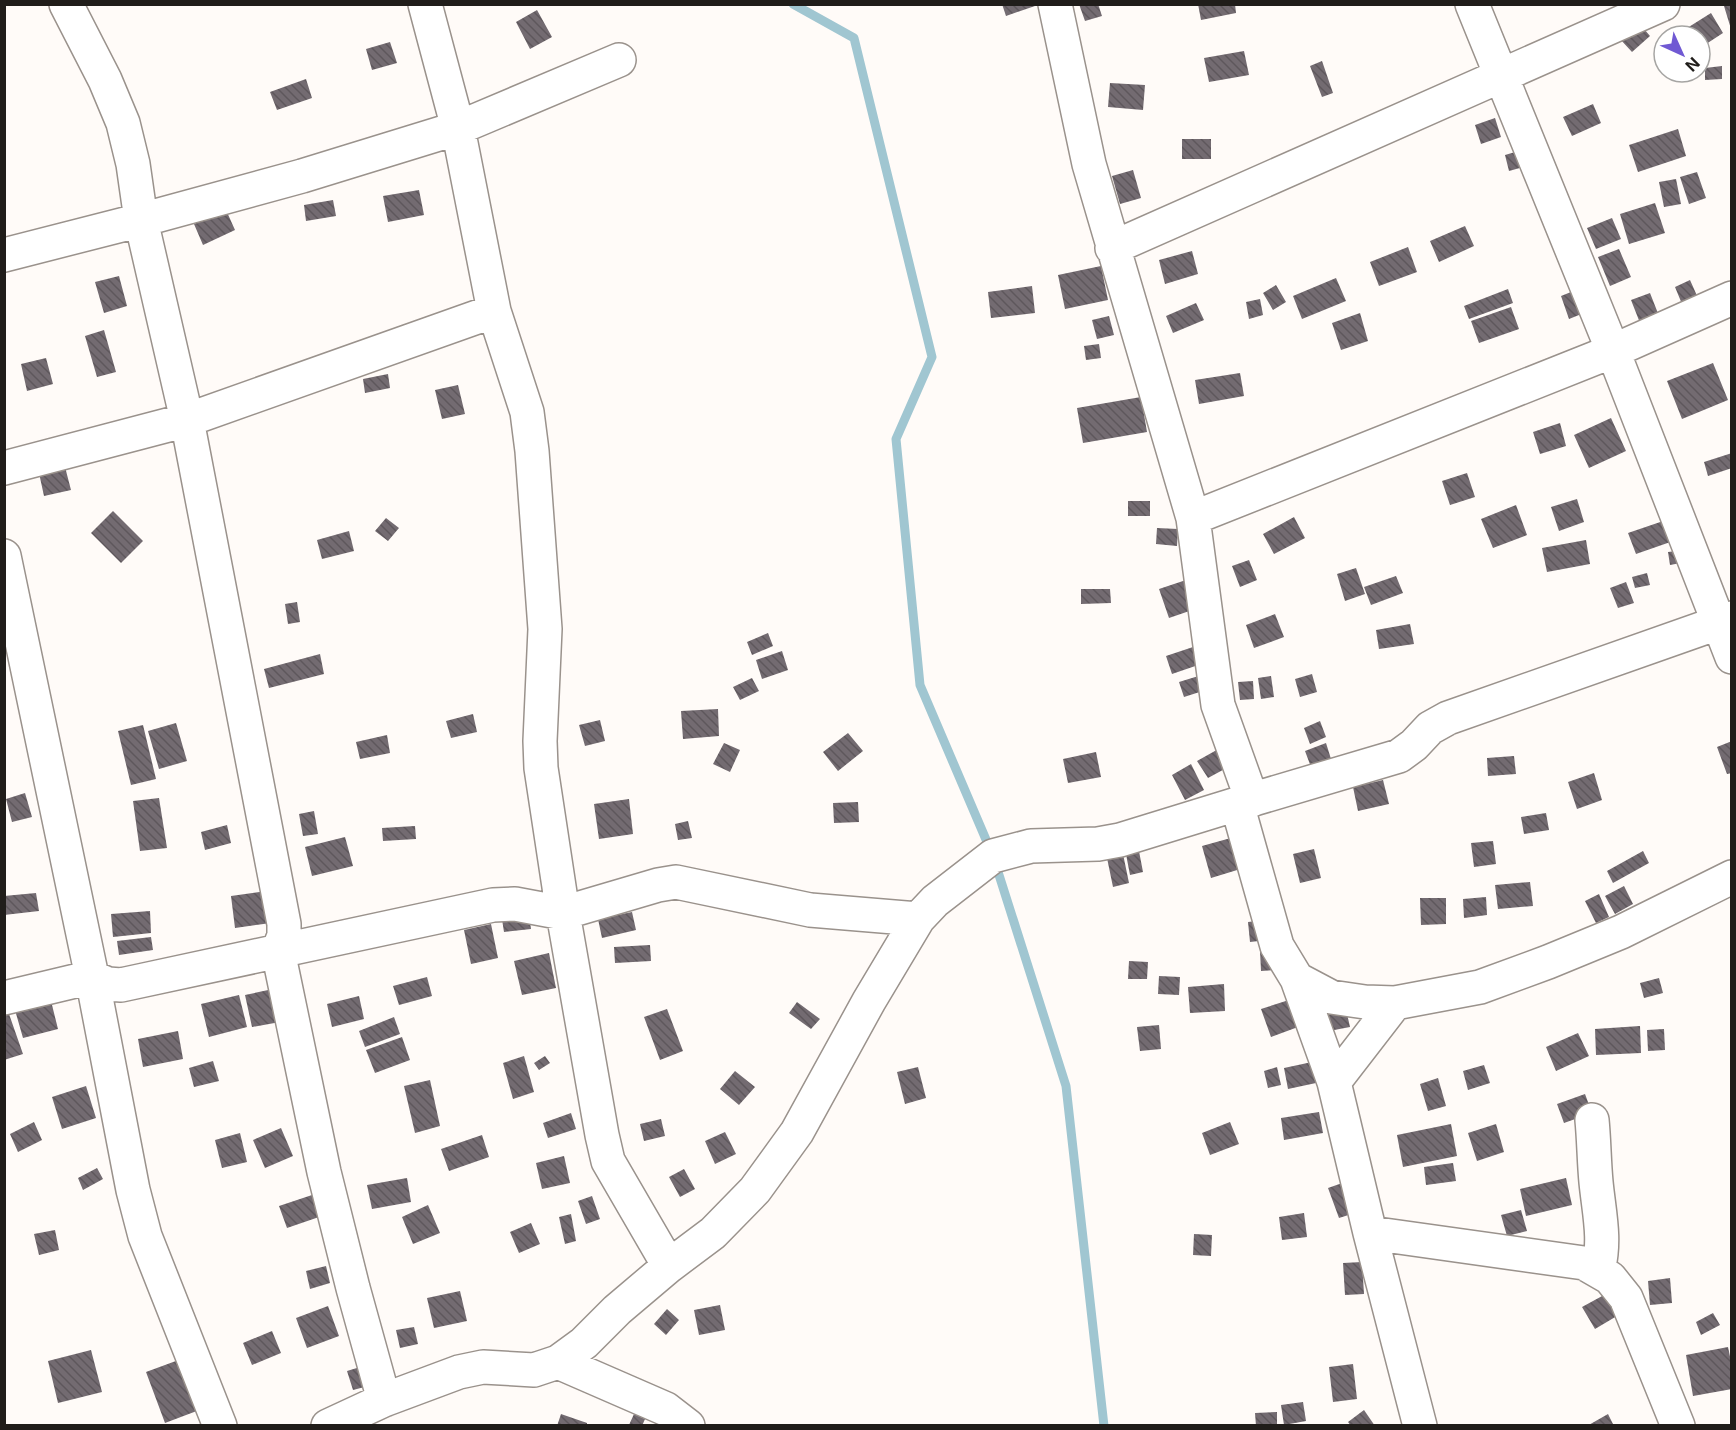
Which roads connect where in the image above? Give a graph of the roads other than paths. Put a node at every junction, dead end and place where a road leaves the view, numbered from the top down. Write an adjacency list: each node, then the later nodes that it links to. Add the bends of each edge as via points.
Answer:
1 (66, 4): 9 (street, via 123,123)
2 (425, 4): 8 (street)
3 (1055, 4): 10 (street, via 1089,164)
4 (1472, 4): 7 (street)
5 (1663, 4): 7 (street)
6 (620, 60): 8 (street)
7 (1502, 75): 10 (street); 14 (street)
8 (458, 128): 9 (street); 13 (street)
9 (141, 220): 11 (street); 15 (street)
10 (1112, 248): 17 (street)
11 (4, 255)
12 (1731, 298): 14 (street)
13 (494, 311): 15 (street); 23 (street, via 527,412 532,451 545,629 541,768)
14 (1613, 351): 17 (street); 19 (street)
15 (186, 420): 16 (street); 25 (street, via 284,924)
16 (4, 468)
17 (1192, 518): 21 (street, via 1218,705)
18 (4, 556): 26 (street)
19 (1725, 621): 20 (street); 21 (street, via 1448,718 1430,728 1399,756)
20 (1731, 657)
21 (1244, 802): 24 (street, via 1120,840 1031,846 993,856); 27 (street, via 1277,946)
22 (1731, 877): 29 (street, via 1621,932 1548,962 1480,987)
23 (562, 913): 24 (street, via 676,882 810,910); 25 (street, via 515,904 493,905); 33 (street, via 608,1161)
24 (918, 919): 33 (street, via 780,1157 755,1190 713,1233)
25 (278, 951): 26 (street, via 121,985); 36 (street, via 324,1172)
26 (92, 977): 28 (street); 37 (street, via 145,1236)
27 (1297, 979): 29 (street, via 1331,997); 30 (street)
28 (4, 998)
29 (1395, 1003): 30 (street)
30 (1334, 1082): 32 (street)
31 (1592, 1120): 34 (street, via 1603,1236)
32 (1370, 1233): 34 (street, via 1584,1263); 40 (street)
33 (669, 1266): 35 (street)
34 (1598, 1271): 41 (street, via 1610,1278 1626,1298)
35 (558, 1362): 36 (street, via 534,1370 483,1367 459,1372); 39 (street, via 666,1408)
36 (384, 1400): 38 (street)
37 (220, 1425)
38 (328, 1425)
39 (688, 1425)
40 (1420, 1425)
41 (1678, 1425)

